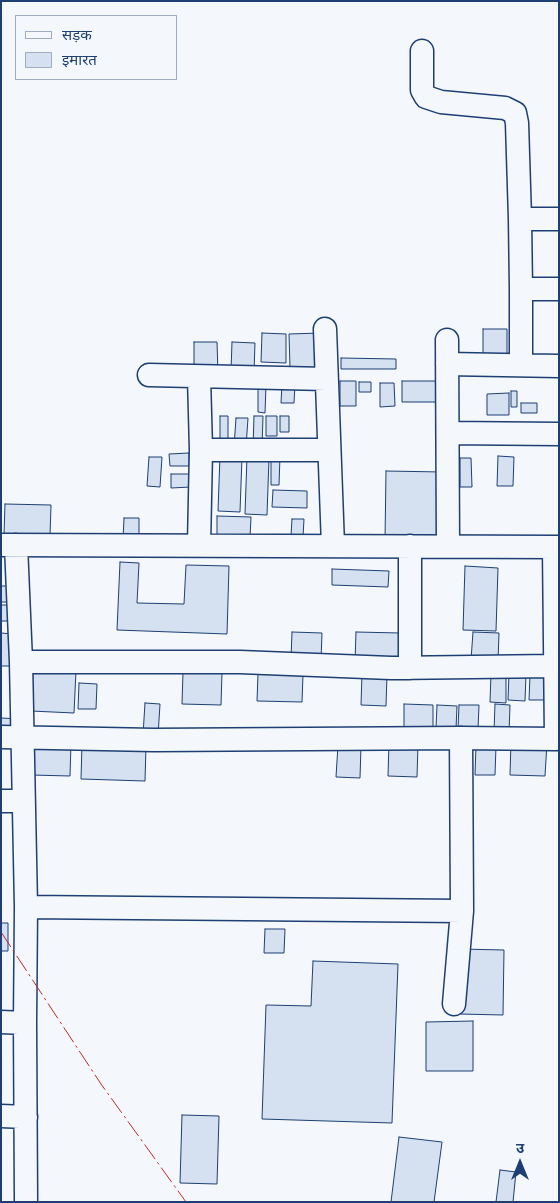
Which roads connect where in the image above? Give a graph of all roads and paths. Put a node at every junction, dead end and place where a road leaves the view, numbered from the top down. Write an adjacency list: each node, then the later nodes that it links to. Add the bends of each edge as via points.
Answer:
1 (422, 51): 2 (street, via 422,90 426,97 441,102 505,108 515,113)
2 (520, 219): 3 (street); 4 (street)
3 (559, 219)
4 (521, 289): 5 (street); 9 (street)
5 (559, 289)
6 (325, 329): 13 (street)
7 (447, 340): 8 (street)
8 (447, 364): 9 (street); 14 (street)
9 (521, 365): 10 (street)
10 (559, 366)
11 (149, 375): 12 (street)
12 (198, 377): 13 (street); 16 (street)
13 (326, 379): 17 (street)
14 (448, 433): 15 (street); 22 (street)
15 (559, 434)
16 (201, 450): 17 (street); 19 (street)
17 (329, 450): 20 (street)
18 (9, 545): 19 (street); 24 (street)
19 (199, 545): 20 (street)
20 (333, 546): 21 (street)
21 (410, 546): 22 (street); 26 (street)
22 (448, 546): 23 (street)
23 (556, 547): 25 (street)
24 (21, 662): 26 (street, via 240,662); 27 (street)
25 (554, 666): 26 (street); 29 (street)
26 (410, 668)
27 (12, 737): 28 (street, via 154,740); 30 (street)
28 (461, 738): 29 (street); 32 (street)
29 (557, 739)
30 (12, 801): 31 (street)
31 (26, 907): 32 (street); 35 (street)
32 (462, 911): 33 (street)
33 (454, 1004)
34 (1, 1022): 35 (street)
35 (25, 1023): 37 (street)
36 (1, 1116): 37 (street)
37 (26, 1117): 38 (street)
38 (26, 1202)

